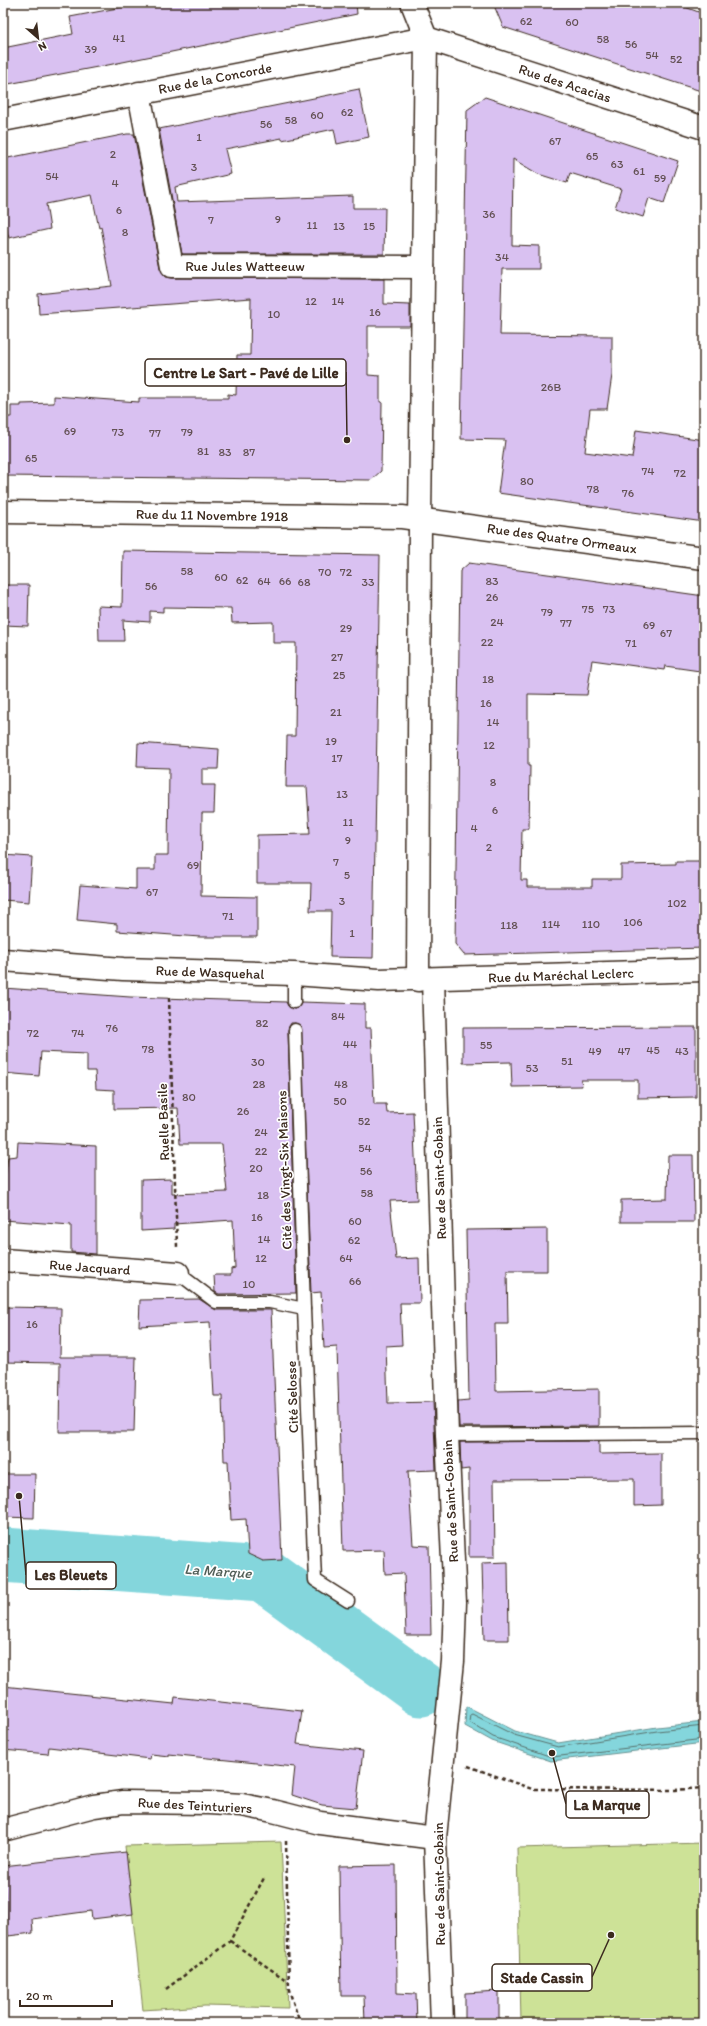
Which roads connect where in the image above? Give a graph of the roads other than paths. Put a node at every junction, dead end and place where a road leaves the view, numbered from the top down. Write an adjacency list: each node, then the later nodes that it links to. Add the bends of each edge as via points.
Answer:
1 (412, 3): 2 (street)
2 (426, 38): 3 (street, Rue de la Concorde); 5 (street, Rue des Acacias); 6 (street, Rue de Saint-Gobain)
3 (139, 93): 4 (street, Rue de la Concorde); 6 (street, Rue Jules Watteeuw, via 172,266)
4 (3, 120)
5 (704, 128)
6 (423, 267): 8 (street, Rue de Saint-Gobain)
7 (3, 512): 8 (street, Rue du 11 Novembre 1918)
8 (420, 519): 9 (street, Rue des Quatre Ormeaux); 13 (street, Rue de Saint-Gobain)
9 (704, 558)
10 (3, 960): 12 (street, Rue de Wasquehal, via 168,970)
11 (704, 970): 13 (street, Rue du Maréchal Leclerc)
12 (294, 974): 13 (street, Rue de Wasquehal, via 379,980); 14 (lane)
13 (426, 979): 20 (street, Rue de Saint-Gobain)
14 (294, 1002)
15 (295, 1030): 18 (lane, Cité des Vingt-Six Maisons)
16 (3, 1260): 17 (street, Rue Jacquard)
17 (178, 1274): 18 (lane, via 216,1302 270,1302)
18 (304, 1309): 21 (lane, Cité Selosse, via 315,1580)
19 (704, 1433): 20 (lane)
20 (447, 1435): 23 (street, Rue de Saint-Gobain, via 455,1630)
21 (348, 1601)
22 (3, 1830): 23 (street, Rue des Teinturiers, via 94,1806 122,1802 242,1805 320,1823)
23 (435, 1838): 24 (street, Rue de Saint-Gobain)
24 (442, 2023)

